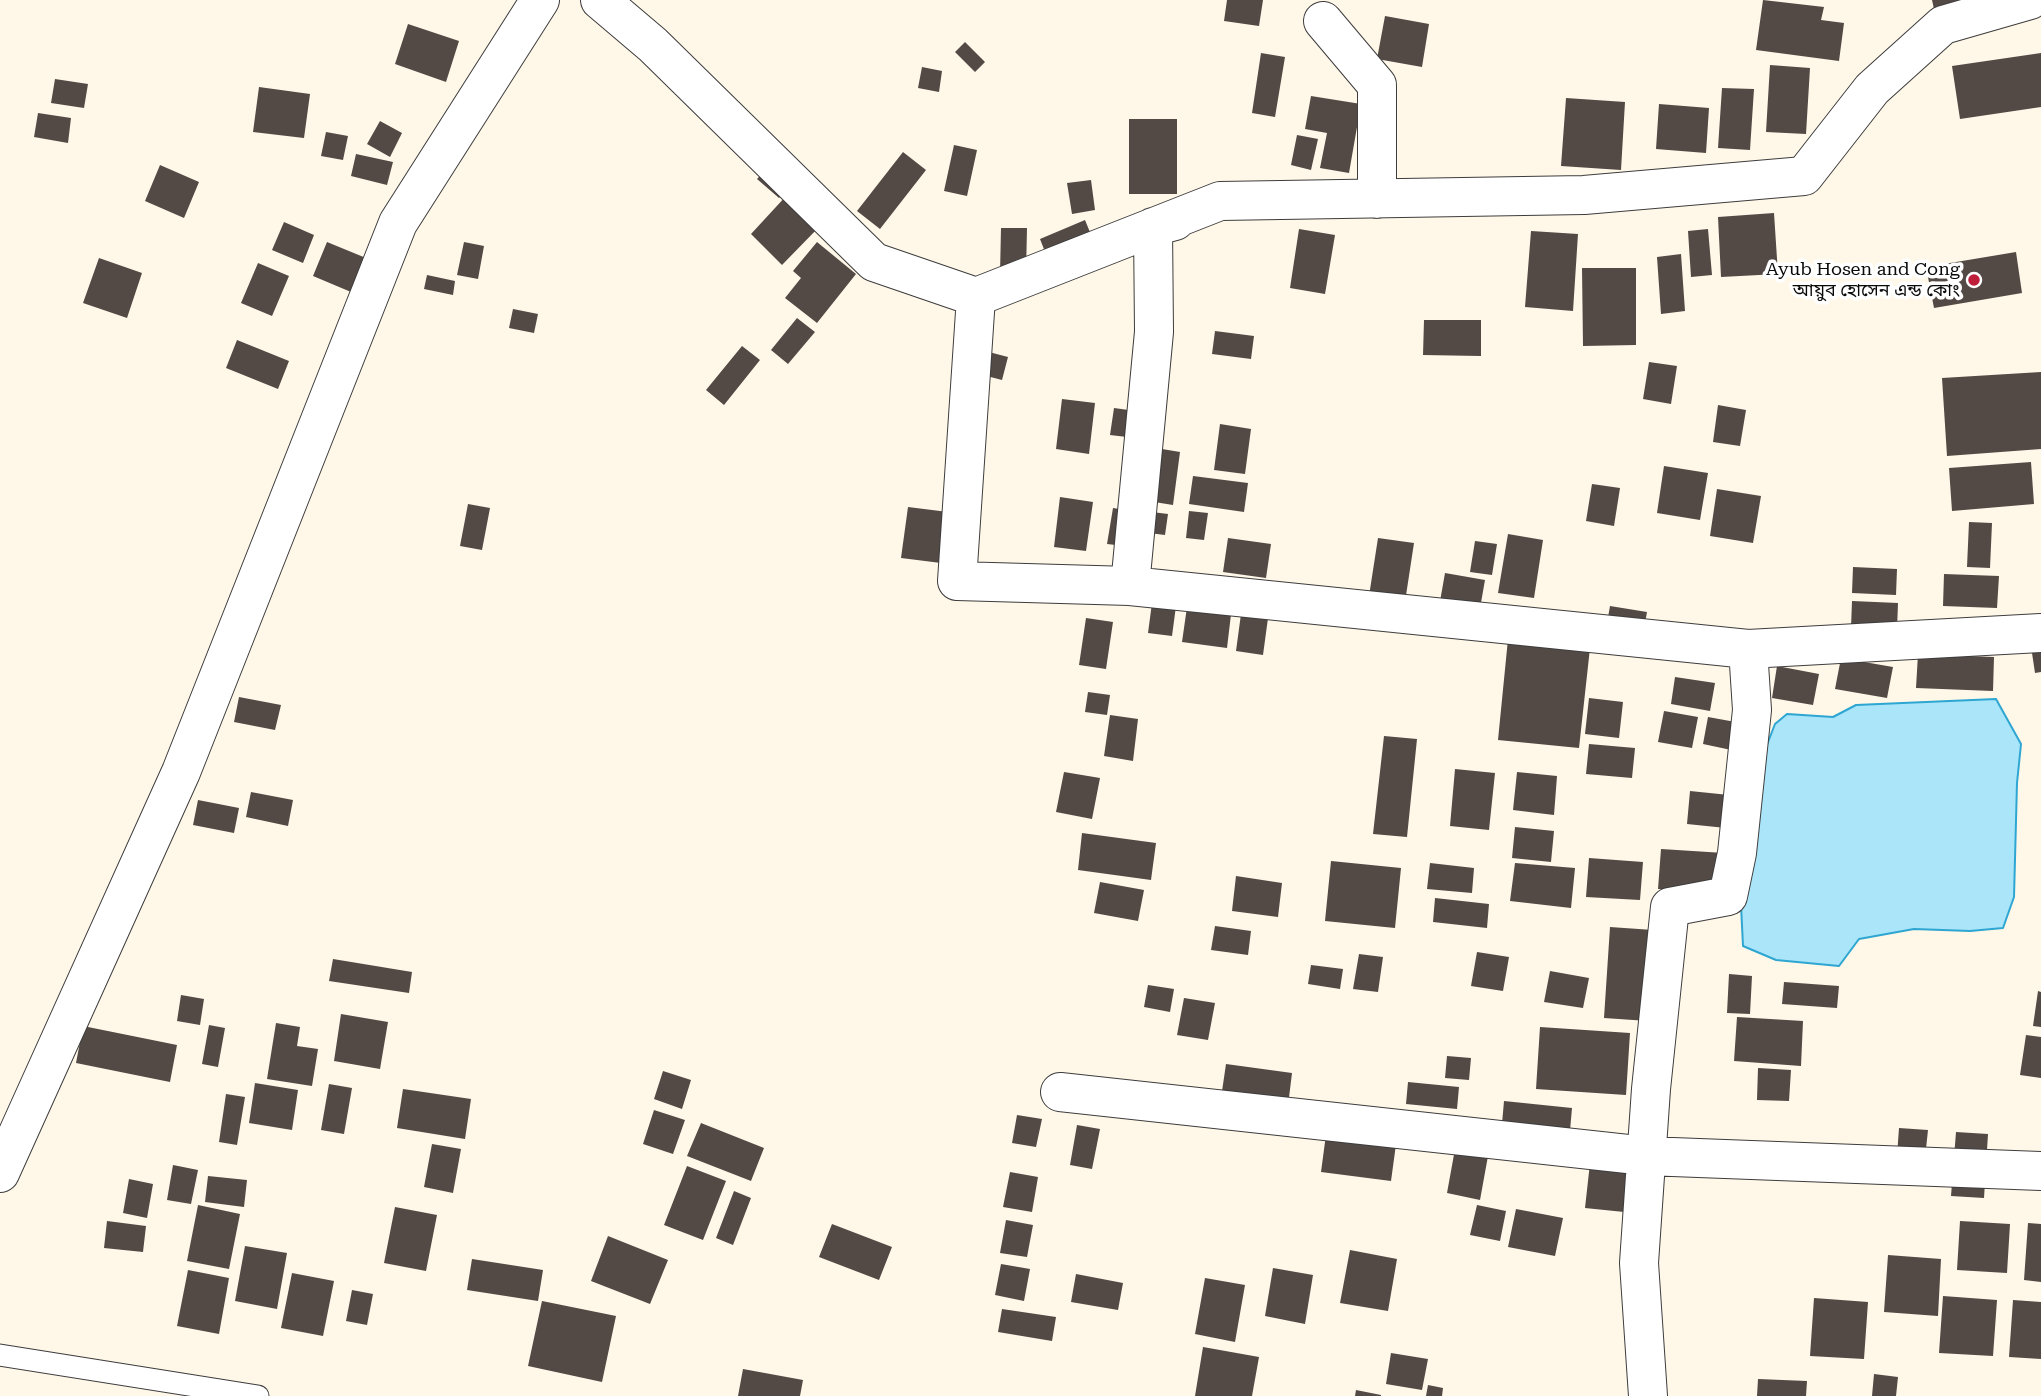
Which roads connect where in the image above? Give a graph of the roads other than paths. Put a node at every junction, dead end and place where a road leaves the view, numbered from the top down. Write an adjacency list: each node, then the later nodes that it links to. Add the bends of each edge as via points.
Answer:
1 (600, 0): 7 (street, via 653,45 874,262)
2 (2030, 0): 5 (street, via 1943,25 1872,89 1804,176 1584,195)
3 (537, 1): 14 (street, via 398,223 181,772)
4 (1323, 21): 5 (street, via 1377,85)
5 (1377, 199): 6 (street, via 1240,201)
6 (1153, 227): 7 (street); 8 (street, via 1154,332)
7 (976, 297): 8 (street, via 957,581)
8 (1130, 586): 10 (street)
9 (2041, 633): 10 (street)
10 (1748, 649): 12 (street, via 1752,710 1737,853 1728,896 1670,907)
11 (1060, 1092): 12 (street)
12 (1646, 1156): 13 (street); 17 (street, via 1639,1263)
13 (2041, 1171)
14 (0, 1173)
15 (0, 1354): 16 (lane)
16 (258, 1396)
17 (1648, 1396)

